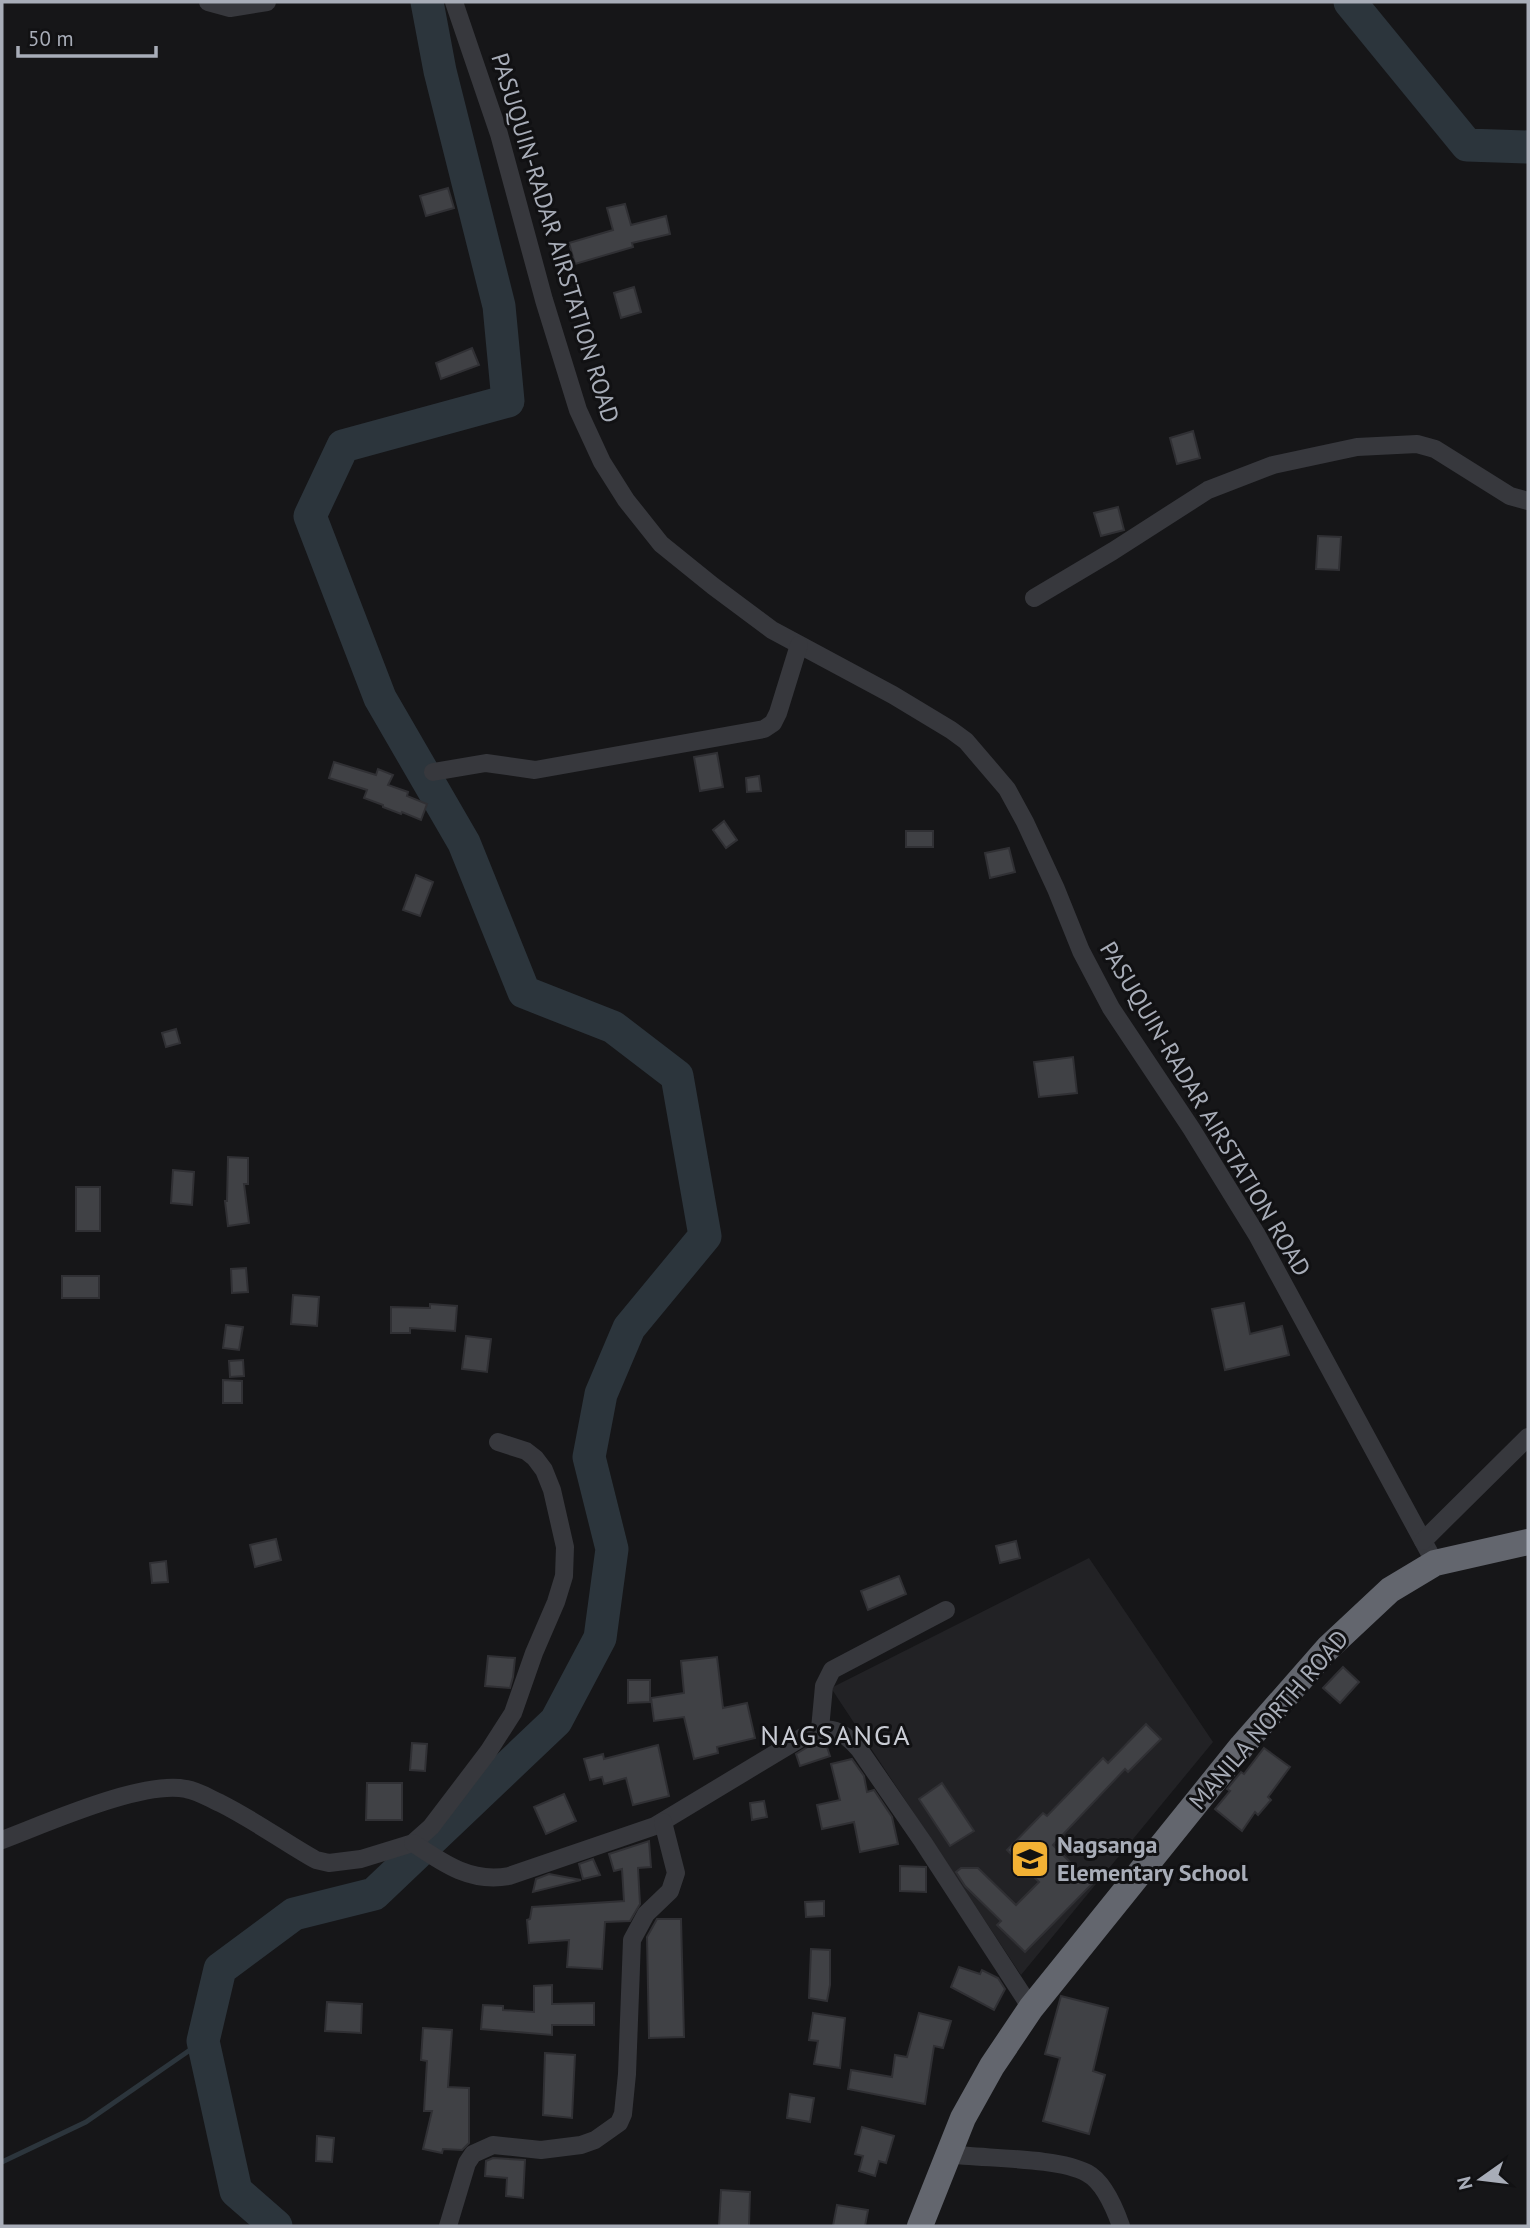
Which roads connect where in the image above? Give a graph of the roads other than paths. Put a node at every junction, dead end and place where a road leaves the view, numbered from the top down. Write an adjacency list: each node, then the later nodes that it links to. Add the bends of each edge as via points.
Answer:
1 (208, 2): 2 (street, via 230,8)
2 (267, 2)
3 (454, 2): 6 (street, PASUQUIN-RADAR AIRSTATION ROAD, via 499,134 578,410 602,462 661,544 772,630)
4 (1528, 501): 5 (street, via 1510,496 1435,449 1417,444 1357,447 1273,465 1208,490)
5 (1034, 598)
6 (799, 645): 7 (street, via 778,713 764,729 536,770 485,763); 11 (street, PASUQUIN-RADAR AIRSTATION ROAD, via 967,741 1007,789 1099,987 1257,1235)
7 (433, 772)
8 (1528, 1437): 11 (street)
9 (498, 1441): 16 (street, via 526,1451 544,1470 563,1538 564,1576 513,1713 431,1827)
10 (1528, 1542): 11 (highway, MANILA NORTH ROAD)
11 (1429, 1552): 17 (highway, MANILA NORTH ROAD, via 1328,1648 1242,1746)
12 (946, 1609): 13 (street, via 832,1670 824,1686)
13 (820, 1729): 14 (street); 17 (street, via 839,1731 859,1749)
14 (663, 1822): 16 (street, via 493,1879 452,1867); 19 (street, via 676,1873 670,1891 646,1914 632,1940 627,2074 619,2123 581,2145 480,2149 467,2163)
15 (2, 1840): 16 (street, via 112,1799 173,1788 201,1794 316,1860 329,1863)
16 (413, 1843)
17 (1031, 2008): 18 (highway, MANILA NORTH ROAD, via 963,2118)
18 (948, 2154): 20 (highway, MANILA NORTH ROAD); 21 (street, via 1067,2165 1088,2173 1107,2195)
19 (449, 2226)
20 (920, 2226)
21 (1121, 2226)

